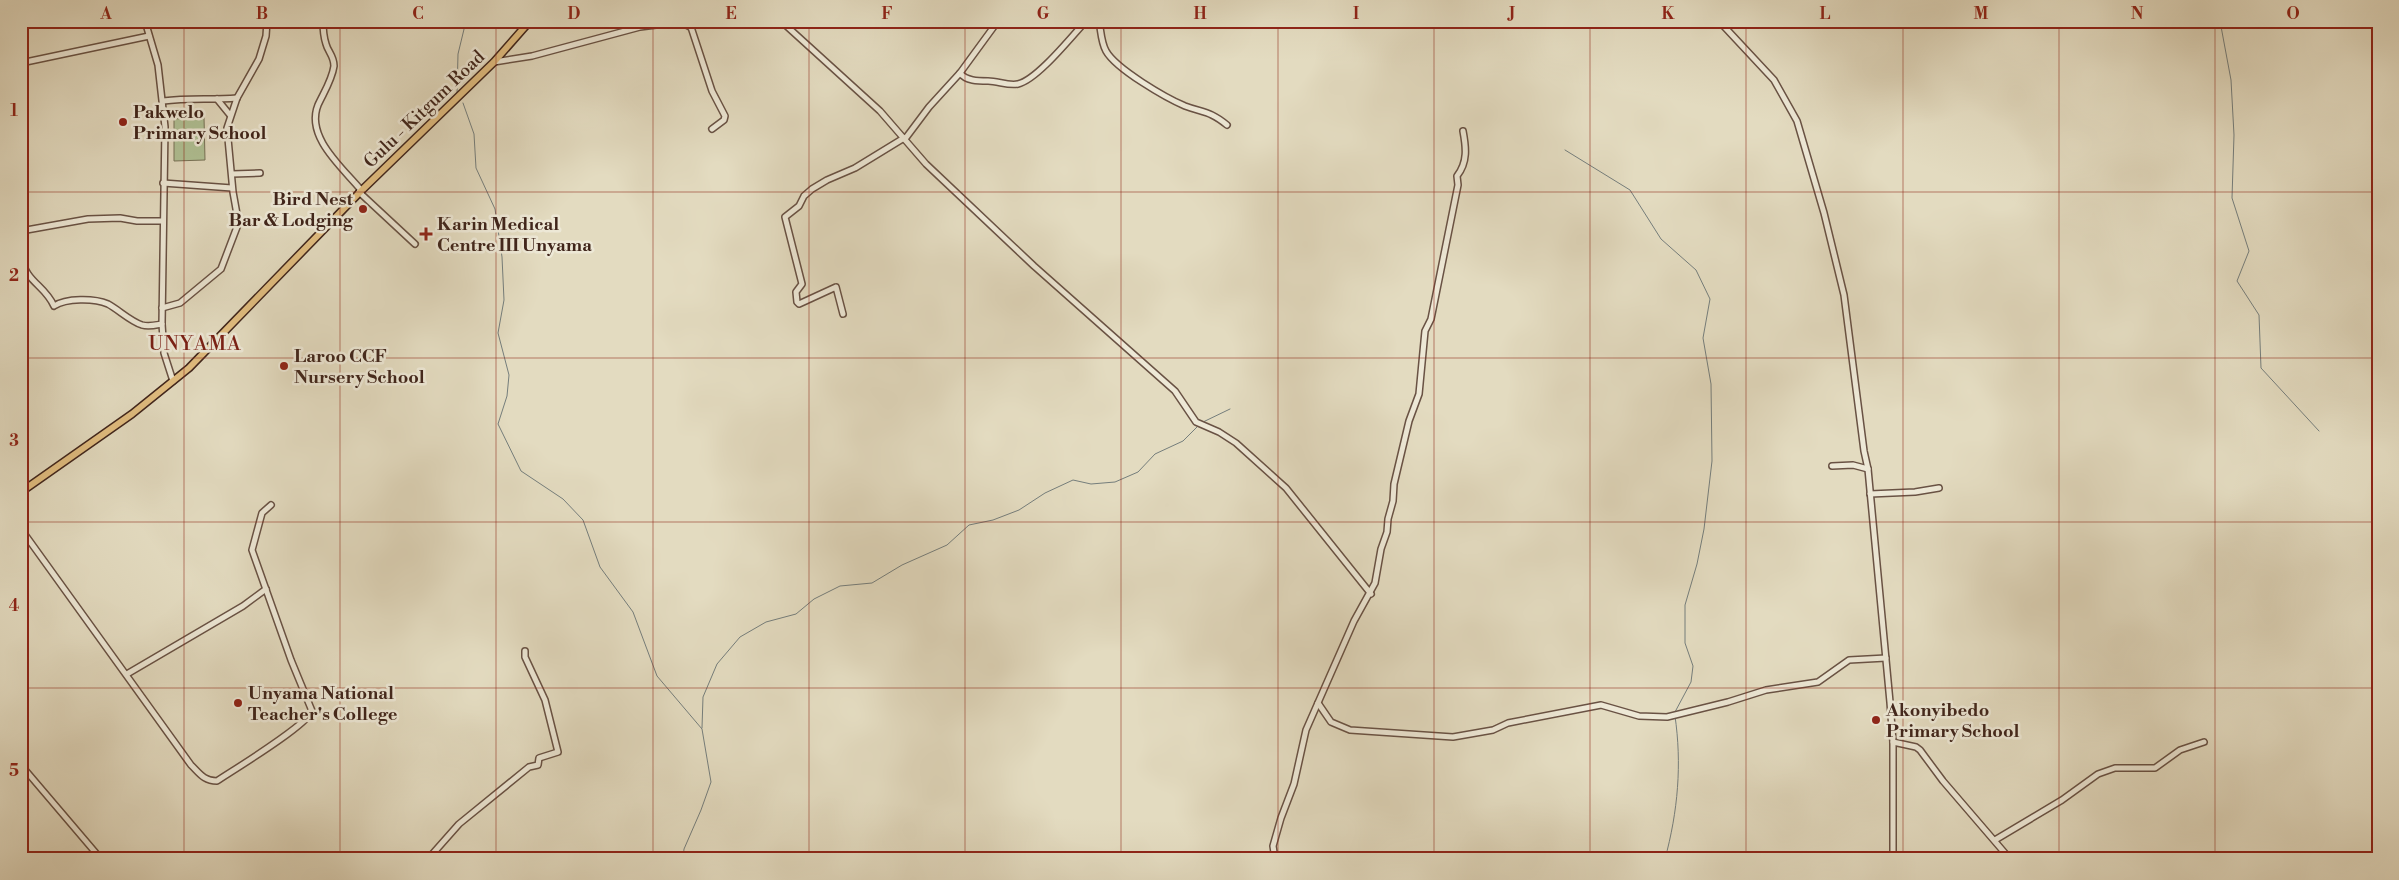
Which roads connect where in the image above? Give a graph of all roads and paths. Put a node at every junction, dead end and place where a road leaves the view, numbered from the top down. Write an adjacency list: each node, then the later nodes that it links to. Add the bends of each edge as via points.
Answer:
1 (145, 21): 11 (street)
2 (267, 21): 15 (street, via 259,59)
3 (323, 21): 27 (street, via 326,46 334,67 318,106 315,126 321,140)
4 (530, 21): 12 (main road, Gulu - Kitgum Road)
5 (781, 21): 22 (street, via 880,111)
6 (998, 21): 14 (street)
7 (1086, 21): 14 (street, via 1044,66 1022,83 975,80)
8 (1099, 21): 19 (street, via 1107,53 1120,67 1162,94 1213,114)
9 (1719, 21): 37 (street, via 1774,80 1797,121 1844,295)
10 (690, 24): 12 (street, via 680,22 640,27 532,56); 20 (street, via 712,91 725,116)
11 (149, 36): 13 (street); 17 (street, via 158,65)
12 (494, 62): 27 (main road, Gulu - Kitgum Road)
13 (21, 63)
14 (960, 73): 22 (street)
15 (237, 98): 16 (street); 18 (street)
16 (217, 99): 17 (street, via 192,97); 18 (street)
17 (163, 101): 25 (street)
18 (230, 114): 24 (street, via 227,128)
19 (1227, 125)
20 (712, 129)
21 (1463, 131): 44 (street, via 1465,161 1457,176 1437,294 1425,330 1420,394 1409,421)
22 (904, 138): 33 (street, via 812,189 785,218 802,284 796,292 797,302 800,304 836,287); 44 (street, via 926,164 1034,266 1175,391 1196,422 1236,443 1286,488)
23 (260, 173): 24 (street)
24 (232, 174): 26 (street)
25 (163, 183): 26 (street); 28 (street)
26 (232, 188): 32 (street, via 238,223 221,269 180,302)
27 (360, 191): 30 (street); 35 (main road, Gulu - Kitgum Road)
28 (162, 222): 29 (street, via 88,219); 32 (street)
29 (21, 231)
30 (415, 244)
31 (21, 256): 34 (street, via 28,276 49,296 54,306 60,302 95,301 107,304 140,324)
32 (162, 308): 34 (street)
33 (843, 314)
34 (162, 324): 35 (street, via 166,361)
35 (173, 381): 39 (main road, Gulu - Kitgum Road, via 79,453)
36 (1832, 466): 37 (street)
37 (1868, 468): 40 (street)
38 (1938, 488): 40 (street)
39 (21, 492)
40 (1870, 494): 46 (street)
41 (271, 505): 43 (street, via 262,513 252,550)
42 (21, 528): 47 (street)
43 (266, 590): 47 (street); 47 (street, via 312,713 276,742 217,781 203,778)
44 (1371, 594): 48 (street, via 1354,621)
45 (525, 651): 54 (street, via 545,700 558,752 539,758 538,765 529,767 459,824)
46 (1886, 658): 48 (street, via 1849,660 1818,682 1766,690 1686,714 1639,716 1600,704 1508,723 1493,730 1449,737 1350,730 1331,722); 49 (street)
47 (127, 674)
48 (1318, 703): 55 (street, via 1306,730 1294,784 1281,818 1274,846)
49 (1893, 742): 52 (street, via 1920,750); 56 (street)
50 (2204, 742): 52 (street, via 2180,750 2156,768 2115,768 2098,774)
51 (21, 765): 53 (street)
52 (1995, 840): 57 (street)
53 (101, 859)
54 (428, 859)
55 (1275, 859)
56 (1893, 859)
57 (2010, 859)

